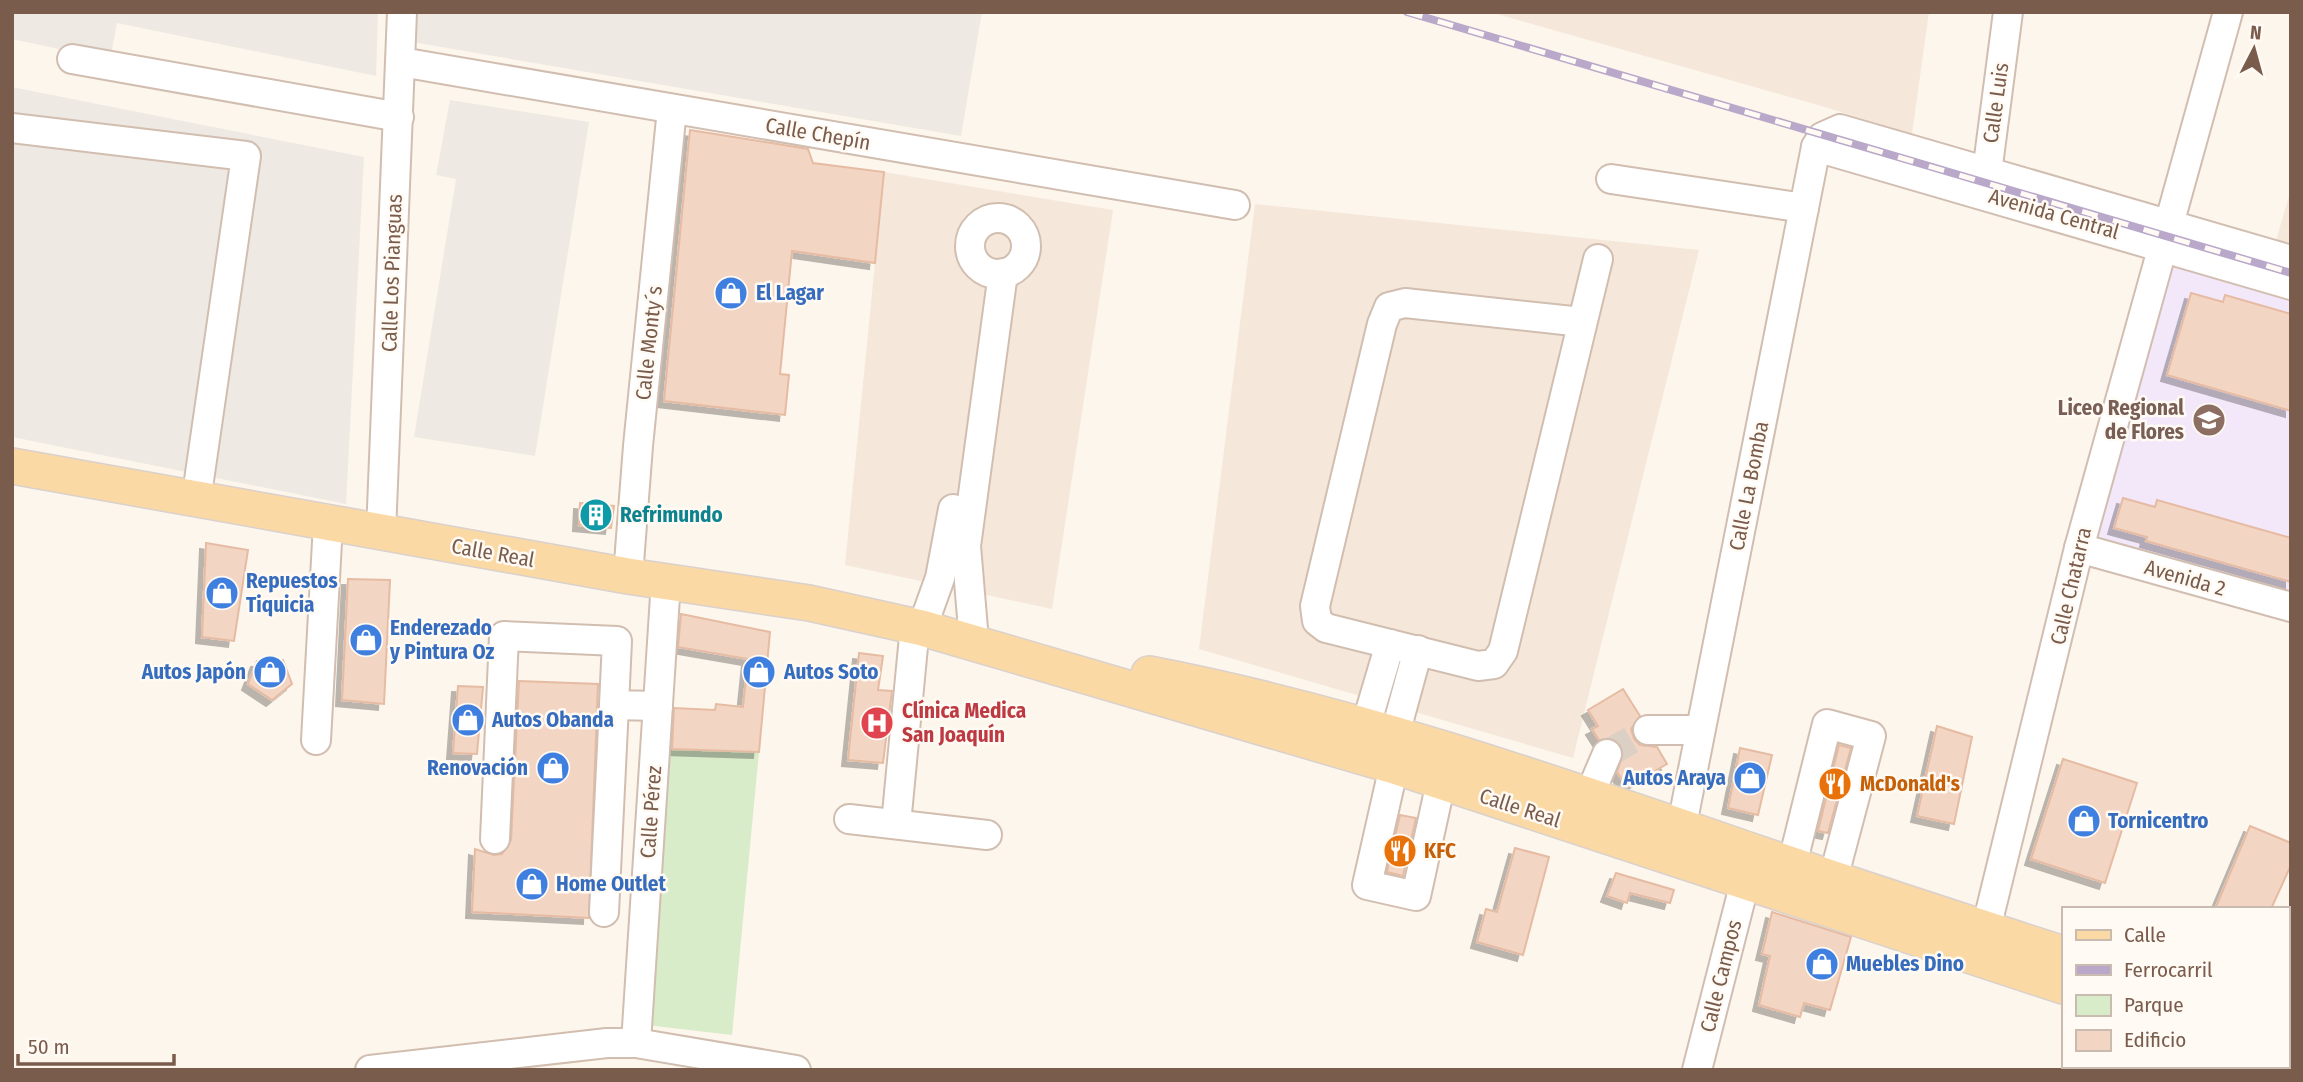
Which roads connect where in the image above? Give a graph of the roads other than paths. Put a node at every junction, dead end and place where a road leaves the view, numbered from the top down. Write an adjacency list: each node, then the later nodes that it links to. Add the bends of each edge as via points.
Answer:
1 (402, 12): 5 (street, Calle Los Pianguas)
2 (2008, 12): 11 (street, Calle Luis)
3 (2228, 12): 14 (street, Calle Chatarra)
4 (72, 59): 7 (street)
5 (401, 62): 6 (street, Calle Chepín); 7 (street, Calle Los Pianguas)
6 (673, 109): 12 (street, Calle Chepín); 26 (street, Calle Monty´s)
7 (399, 117): 23 (street, Calle Los Pianguas)
8 (12, 128): 21 (street, via 246,156)
9 (1816, 147): 11 (street, Avenida Central); 11 (street, Avenida Central, via 1822,137 1840,129); 13 (street, Calle La Bomba)
10 (1611, 179): 13 (street)
11 (1985, 183): 14 (street, Avenida Central)
12 (1235, 205)
13 (1804, 208): 36 (street, Calle La Bomba)
14 (2164, 236): 16 (street, Avenida Central); 18 (street, Avenida Central); 25 (street, Calle Chatarra)
15 (1598, 259): 19 (street)
16 (2291, 260)
17 (994, 272): 24 (street)
18 (2291, 285)
19 (1582, 322): 31 (street, via 1405,303 1389,307 1315,606 1317,621 1326,628); 32 (street, via 1503,651 1494,664 1478,666)
20 (12, 466): 21 (main road, Calle Real)
21 (196, 501): 22 (main road, Calle Real)
22 (328, 524): 23 (main road, Calle Real); 37 (street)
23 (381, 533): 26 (main road, Calle Real)
24 (957, 544): 29 (street); 30 (street)
25 (2079, 548): 28 (street, Avenida 2); 53 (street, Calle Chatarra)
26 (628, 576): 27 (main road, Calle Real)
27 (666, 581): 29 (main road, Calle Real, via 809,603); 34 (street, Calle Pérez)
28 (2291, 607)
29 (918, 627): 30 (main road, Calle Real); 44 (street)
30 (974, 641): 38 (main road, Calle Real); 38 (main road, Calle Real, via 1199,684)
31 (1390, 644): 32 (street); 38 (street)
32 (1419, 650): 38 (street)
33 (614, 705): 34 (street); 47 (street, via 617,641 504,636); 52 (street)
34 (658, 706): 58 (street, Calle Pérez)
35 (1648, 730): 36 (street)
36 (1700, 730): 45 (street, Calle La Bomba)
37 (316, 740)
38 (1385, 742): 40 (main road, Calle Real); 40 (street, via 1367,885 1416,896); 41 (main road, Calle Real)
39 (1607, 754): 41 (street)
40 (1441, 782): 43 (main road, Calle Real)
41 (1589, 796): 45 (main road, Calle Real)
42 (849, 819): 44 (street)
43 (1556, 819): 45 (main road, via 1616,821 1660,834 1673,834); 50 (main road, Calle Real)
44 (896, 824): 46 (street)
45 (1682, 825): 48 (main road, Calle Real); 50 (main road, via 1693,846 1737,866)
46 (987, 835)
47 (495, 839)
48 (1792, 865): 49 (main road, Calle Real); 49 (street, via 1827,724 1871,736)
49 (1833, 879): 51 (main road, Calle Real)
50 (1745, 882): 51 (main road, via 1760,872 1834,889); 54 (main road, Calle Real); 62 (street, Calle Campos)
51 (1868, 891): 53 (main road, Calle Real)
52 (604, 912)
53 (1986, 929): 54 (main road, via 1966,938 1939,930); 55 (main road, Calle Real); 56 (main road, via 2003,950)
54 (1903, 932): 57 (main road, Calle Real)
55 (2062, 954)
56 (2062, 971)
57 (2062, 986)
58 (636, 1043): 59 (street); 61 (street)
59 (551, 1059): 60 (street)
60 (369, 1070)
61 (796, 1070)
62 (1697, 1070)

